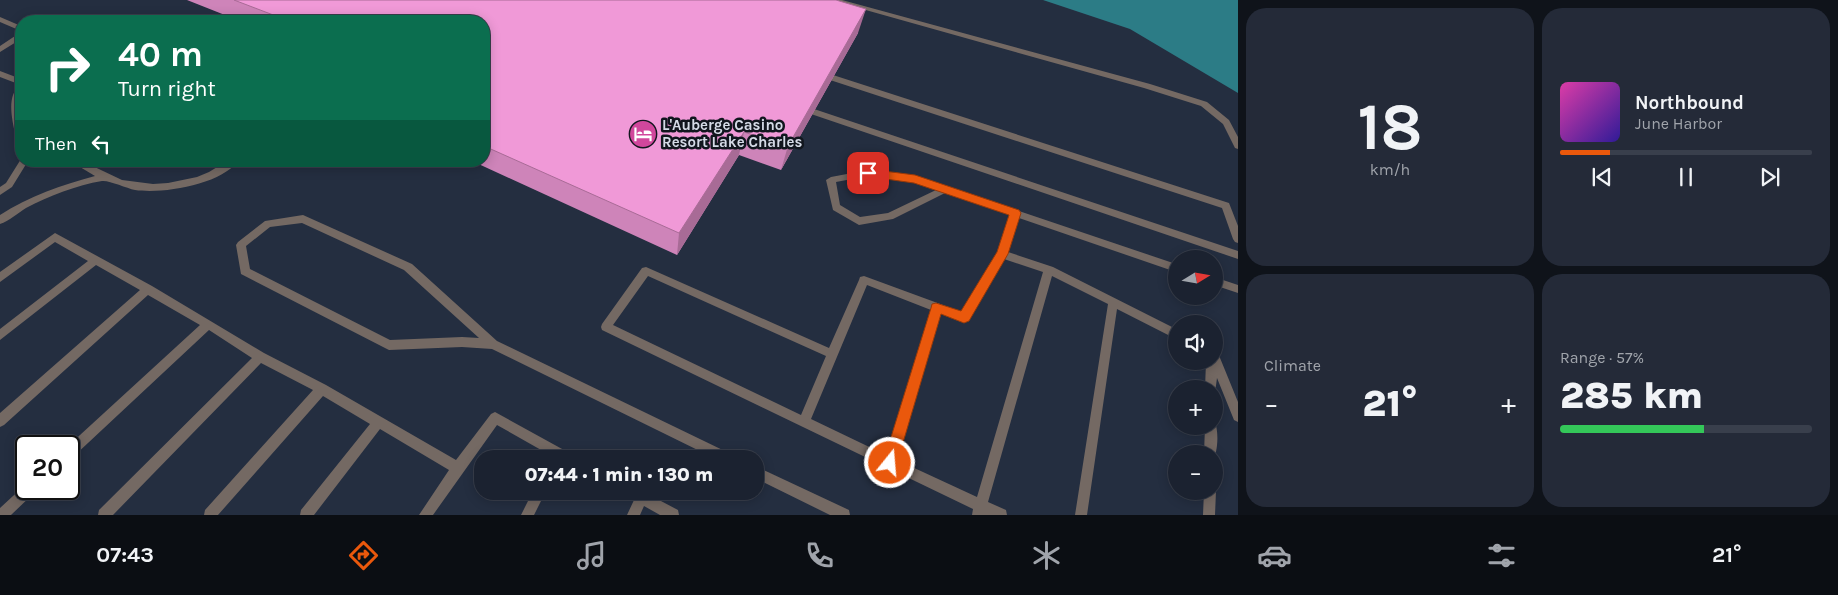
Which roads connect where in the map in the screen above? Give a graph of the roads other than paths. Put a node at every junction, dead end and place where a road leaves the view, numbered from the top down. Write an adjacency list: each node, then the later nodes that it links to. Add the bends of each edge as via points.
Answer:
1 (834, 0): 10 (lane, via 1204,104 1226,122)
2 (0, 20): 3 (lane)
3 (15, 27)
4 (15, 40): 5 (lane)
5 (0, 50)
6 (0, 74): 8 (lane)
7 (832, 78): 17 (lane)
8 (15, 80)
9 (814, 112): 23 (lane)
10 (1238, 146)
11 (20, 167): 16 (lane, via 10,185)
12 (86, 167): 14 (lane)
13 (228, 167): 14 (lane, via 172,187 128,185)
14 (105, 177): 20 (lane, via 62,189 18,207)
15 (945, 189): 15 (lane, via 915,179 868,173 831,180 836,207 859,221 890,216); 19 (lane)
16 (0, 192)
17 (1226, 206): 18 (lane); 21 (lane)
18 (1238, 209)
19 (1016, 213): 22 (lane); 25 (lane)
20 (0, 220)
21 (1238, 239)
22 (1002, 254): 26 (lane); 32 (lane, via 964,318)
23 (1238, 255)
24 (96, 260): 27 (lane, via 55,237); 29 (lane); 35 (lane)
25 (1168, 265)
26 (1049, 270): 31 (lane); 56 (lane)
27 (0, 278)
28 (1223, 284): 30 (lane)
29 (148, 289): 33 (lane); 42 (lane)
30 (1238, 289)
31 (1113, 303): 34 (lane); 67 (lane)
32 (936, 308): 37 (lane, via 864,280); 48 (lane)
33 (208, 324): 38 (lane); 45 (lane)
34 (1168, 330)
35 (0, 335)
36 (493, 344): 36 (lane, via 408,267 303,218 268,224 241,245 245,271 389,345); 47 (lane)
37 (832, 354): 44 (lane); 44 (lane, via 646,270 606,328)
38 (260, 356): 40 (lane); 58 (lane)
39 (1219, 370): 41 (lane)
40 (322, 389): 43 (lane); 59 (lane)
41 (1238, 416)
42 (0, 421)
43 (379, 422): 49 (lane); 60 (lane)
44 (804, 422): 48 (lane)
45 (80, 443)
46 (551, 450): 49 (lane, via 496,418)
47 (711, 450)
48 (890, 463): 56 (lane)
49 (458, 468): 61 (lane)
50 (764, 476): 65 (lane)
51 (18, 500): 57 (lane)
52 (535, 500): 62 (lane)
53 (641, 500): 63 (lane)
54 (646, 500): 64 (lane)
55 (1210, 500): 68 (lane)
56 (979, 510): 66 (lane)
57 (2, 515)
58 (104, 515)
59 (210, 515)
60 (306, 515)
61 (425, 515)
62 (527, 515)
63 (633, 515)
64 (673, 515)
65 (844, 515)
66 (1001, 515)
67 (1081, 515)
68 (1209, 515)

